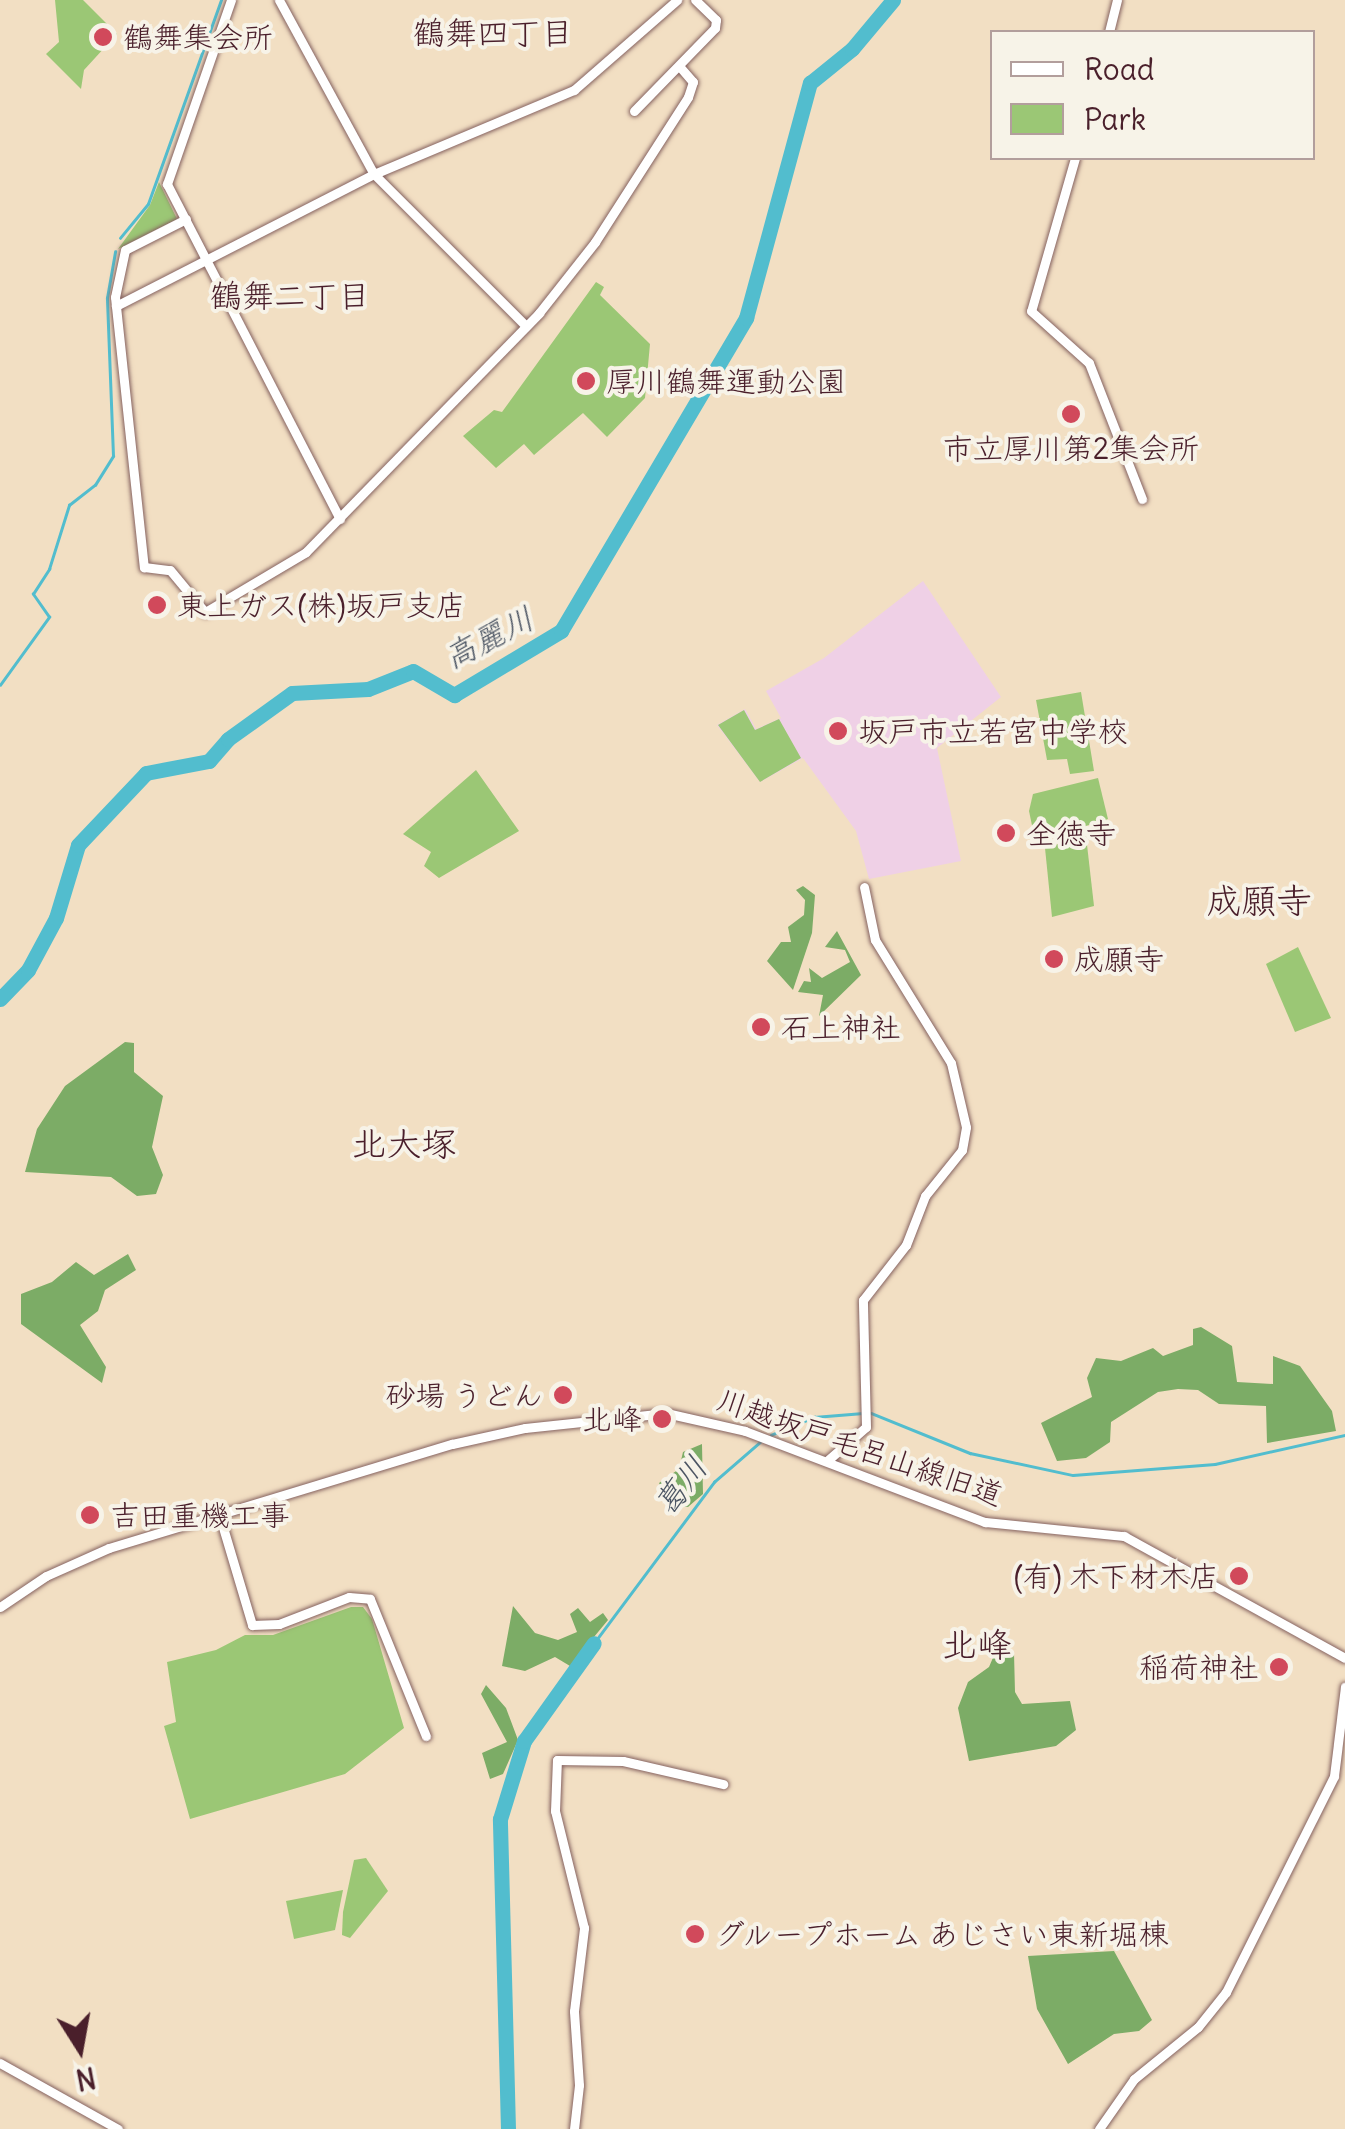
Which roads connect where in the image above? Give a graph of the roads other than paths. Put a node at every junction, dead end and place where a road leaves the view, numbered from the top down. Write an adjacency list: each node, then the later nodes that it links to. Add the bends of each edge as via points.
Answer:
1 (230, 0): 11 (street, via 168,178)
2 (279, 0): 10 (street)
3 (677, 0): 10 (street, via 574,90)
4 (695, 0): 7 (street, via 716,26)
5 (1117, 0): 6 (street)
6 (1110, 30)
7 (678, 66): 8 (street); 14 (street, via 694,82 688,97 595,242)
8 (634, 111)
9 (1073, 160): 15 (street, via 1031,312 1089,363)
10 (374, 174): 12 (street); 14 (street)
11 (186, 219): 12 (street); 13 (street, via 122,254)
12 (207, 260): 13 (street); 16 (street)
13 (116, 306): 16 (street, via 145,570 170,570 209,611 306,552)
14 (526, 326): 16 (street)
15 (1142, 499)
16 (340, 519)
17 (864, 887): 18 (street, via 874,940 950,1063 966,1127 962,1150 924,1196 906,1245 863,1300 870,1410 866,1427)
18 (828, 1460): 19 (street, 川越坂戸毛呂山線旧道, via 700,1416 666,1412 481,1436); 21 (street, 川越坂戸毛呂山線旧道, via 984,1522 1124,1536)
19 (219, 1514): 20 (street, 川越坂戸毛呂山線旧道, via 89,1555); 23 (street, via 252,1625 279,1624 349,1597 370,1599)
20 (0, 1607)
21 (1345, 1658)
22 (1345, 1687): 28 (street, via 1334,1776 1226,1992 1198,2027 1134,2079)
23 (426, 1736)
24 (723, 1784): 27 (street, via 623,1761 558,1760 554,1811 584,1928 574,2011)
25 (0, 2062): 26 (street)
26 (118, 2129)
27 (574, 2129)
28 (1099, 2129)

